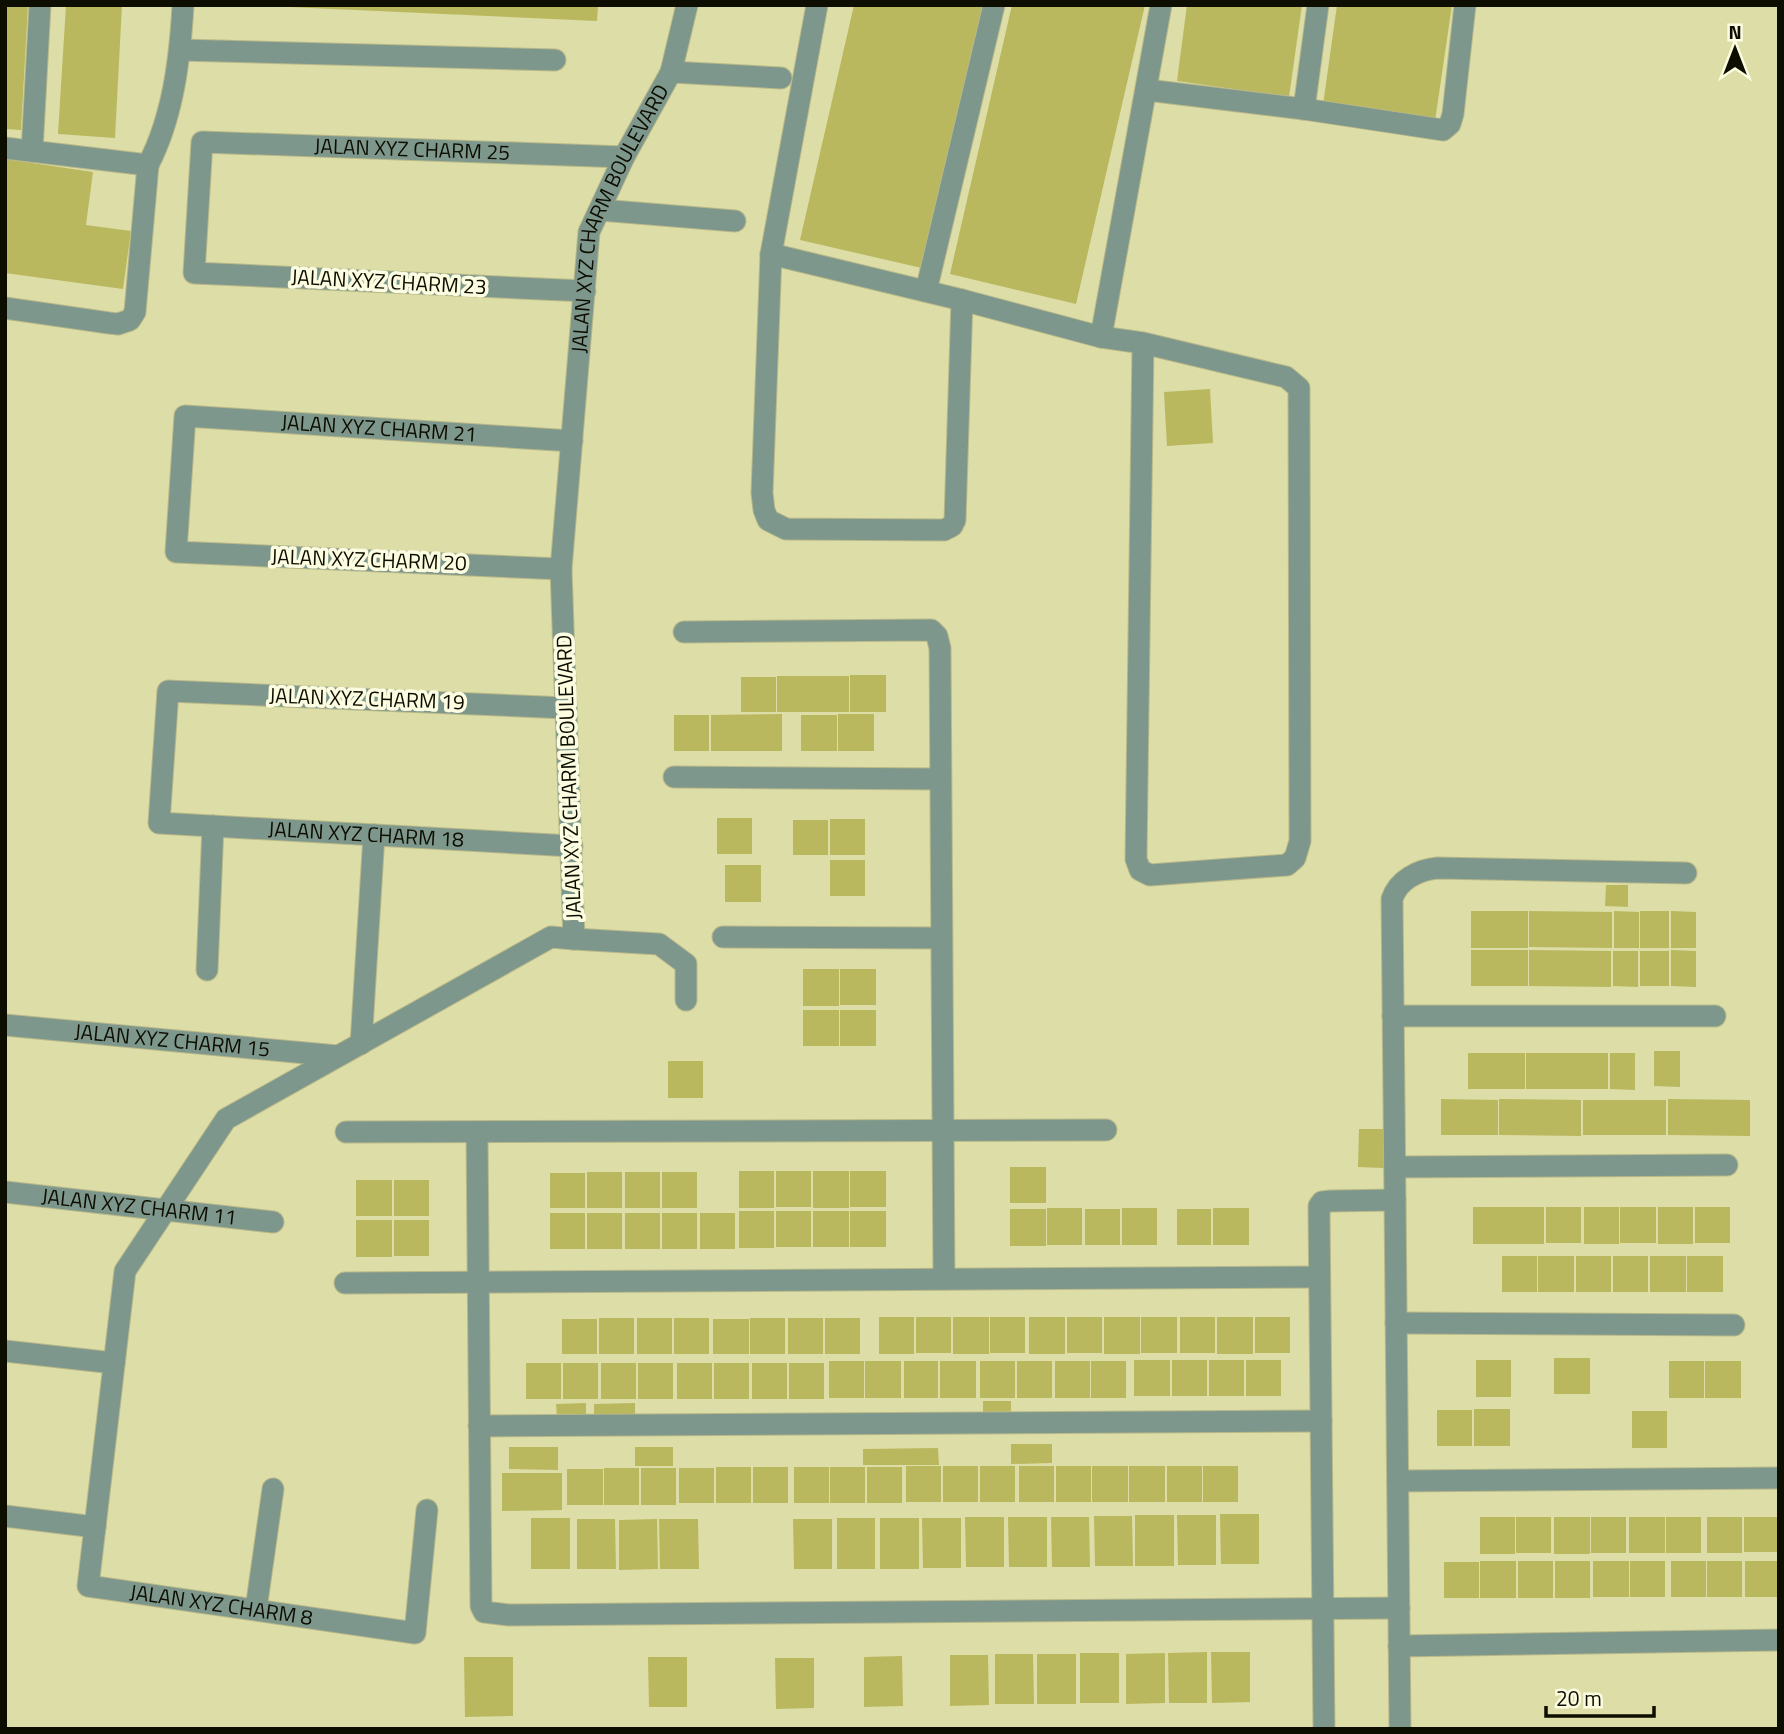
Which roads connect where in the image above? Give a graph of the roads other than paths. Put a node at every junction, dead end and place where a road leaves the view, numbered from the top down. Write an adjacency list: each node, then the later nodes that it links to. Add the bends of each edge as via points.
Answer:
1 (40, 5): 16 (street)
2 (183, 5): 9 (street)
3 (687, 5): 11 (street, JALAN XYZ CHARM BOULEVARD)
4 (817, 5): 21 (street)
5 (994, 5): 24 (street)
6 (1161, 5): 13 (street)
7 (1318, 5): 14 (street)
8 (1465, 5): 14 (street, via 1453,114 1447,128)
9 (180, 50): 10 (street); 18 (street, via 164,127)
10 (555, 60)
11 (671, 72): 12 (street); 17 (street, JALAN XYZ CHARM BOULEVARD)
12 (781, 78)
13 (1147, 90): 14 (street); 27 (street)
14 (1304, 109)
15 (5, 148): 16 (street)
16 (32, 151): 18 (street)
17 (624, 157): 19 (street, JALAN XYZ CHARM BOULEVARD); 22 (street, JALAN XYZ CHARM 25, via 202,142)
18 (148, 165): 26 (street, via 135,312 130,320 118,324)
19 (600, 211): 20 (street); 23 (street, JALAN XYZ CHARM BOULEVARD, via 589,232)
20 (735, 221)
21 (771, 254): 24 (street); 25 (street, via 762,493 768,520 786,529 944,530 952,526)
22 (194, 273): 23 (street, JALAN XYZ CHARM 23)
23 (584, 291): 29 (street, JALAN XYZ CHARM BOULEVARD)
24 (926, 291): 25 (street)
25 (962, 300): 27 (street)
26 (5, 308)
27 (1101, 337): 28 (street)
28 (1143, 343): 28 (street, via 1286,377 1299,388 1300,841 1295,858 1287,865 1150,875 1140,870 1136,859)
29 (572, 441): 30 (street, JALAN XYZ CHARM 21, via 185,416); 31 (street, JALAN XYZ CHARM BOULEVARD)
30 (176, 552): 31 (street, JALAN XYZ CHARM 20)
31 (561, 569): 33 (street, JALAN XYZ CHARM BOULEVARD)
32 (684, 632): 35 (street, via 934,631 940,648)
33 (566, 708): 36 (street, JALAN XYZ CHARM 19, via 168,691); 39 (street, JALAN XYZ CHARM BOULEVARD)
34 (674, 777): 35 (street)
35 (940, 779): 42 (street)
36 (159, 822): 37 (street, JALAN XYZ CHARM 18)
37 (213, 825): 38 (street, JALAN XYZ CHARM 18); 44 (street)
38 (374, 835): 39 (street, JALAN XYZ CHARM 18); 49 (street)
39 (572, 846): 43 (street, JALAN XYZ CHARM BOULEVARD)
40 (1686, 873): 46 (street, via 1437,868 1411,876 1392,898)
41 (723, 937): 42 (street)
42 (941, 938): 52 (street)
43 (574, 939): 45 (street, via 659,944 686,964); 49 (street, JALAN XYZ CHARM BOULEVARD, via 551,937)
44 (207, 970)
45 (686, 1000)
46 (1393, 1016): 47 (street); 56 (street)
47 (1715, 1016)
48 (5, 1025): 50 (street, JALAN XYZ CHARM 15)
49 (361, 1044): 50 (street, JALAN XYZ CHARM BOULEVARD)
50 (338, 1056): 59 (street, JALAN XYZ CHARM BOULEVARD, via 226,1119)
51 (1106, 1130): 52 (street)
52 (943, 1131): 54 (street); 62 (street)
53 (346, 1132): 54 (street)
54 (477, 1132): 63 (street)
55 (1727, 1165): 56 (street)
56 (1395, 1167): 58 (street)
57 (5, 1192): 59 (street, JALAN XYZ CHARM 11)
58 (1395, 1200): 61 (street, via 1320,1203); 65 (street)
59 (166, 1210): 60 (street, JALAN XYZ CHARM 11); 68 (street, JALAN XYZ CHARM BOULEVARD, via 125,1271)
60 (273, 1222)
61 (1319, 1277): 62 (street); 69 (street)
62 (944, 1279): 63 (street)
63 (479, 1282): 64 (street); 70 (street)
64 (345, 1283)
65 (1396, 1323): 66 (street); 72 (street)
66 (1734, 1325)
67 (5, 1351): 68 (street)
68 (114, 1363): 76 (street, JALAN XYZ CHARM BOULEVARD)
69 (1321, 1422): 70 (street); 77 (street)
70 (479, 1426): 77 (street, via 481,1606 489,1614)
71 (1779, 1478): 72 (street)
72 (1398, 1481): 78 (street)
73 (273, 1489): 79 (street)
74 (427, 1510): 79 (street, JALAN XYZ CHARM 8, via 415,1633)
75 (5, 1516): 76 (street)
76 (95, 1527): 79 (street, JALAN XYZ CHARM 8, via 88,1586)
77 (1324, 1608): 78 (street); 82 (street)
78 (1399, 1608): 81 (street)
79 (257, 1609)
80 (1779, 1640): 81 (street)
81 (1399, 1646): 83 (street)
82 (1324, 1729)
83 (1401, 1729)

